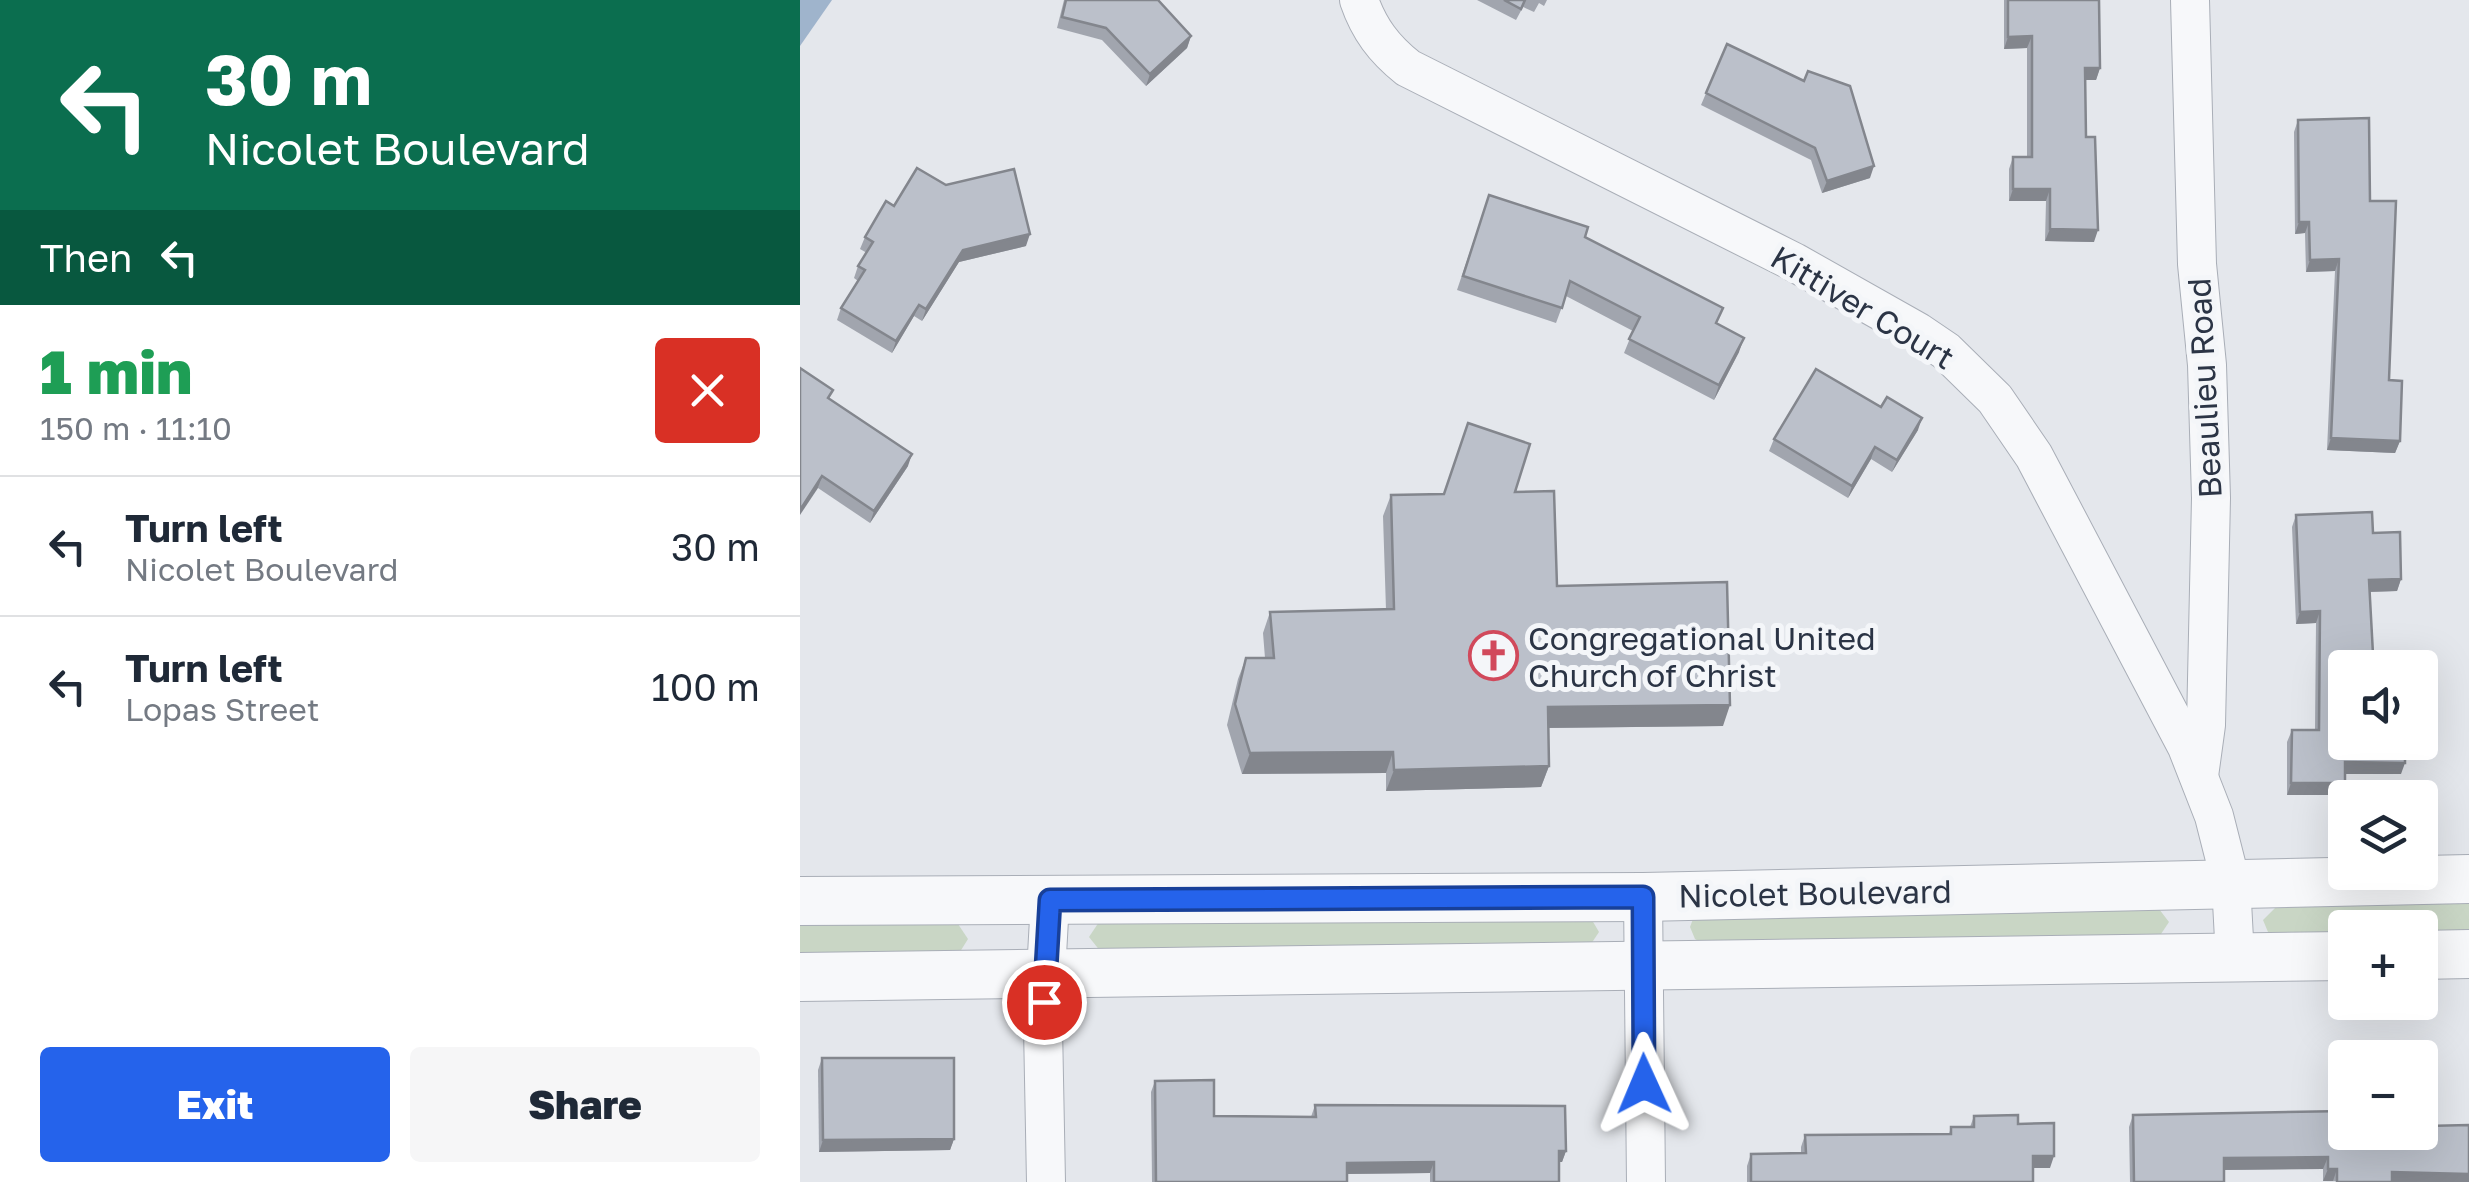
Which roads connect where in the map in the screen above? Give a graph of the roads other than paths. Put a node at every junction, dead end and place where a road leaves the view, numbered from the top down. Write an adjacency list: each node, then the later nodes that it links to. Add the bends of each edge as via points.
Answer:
1 (1359, 0): 3 (street, Kittiver Court, via 1388,52 1408,68 1794,262 1918,332 1972,374 2034,456)
2 (2190, 0): 3 (street, Beaulieu Road, via 2211,498)
3 (2199, 776): 5 (street, Kittiver Court)
4 (2469, 879): 5 (street, Nicolet Boulevard)
5 (2231, 882): 6 (street, Nicolet Boulevard); 12 (street, Kittiver Court)
6 (1643, 897): 7 (street, Nicolet Boulevard); 13 (street)
7 (1050, 900): 8 (street, Nicolet Boulevard); 14 (street)
8 (800, 901)
9 (2469, 954): 10 (street)
10 (2438, 955)
11 (2328, 956): 12 (street, Nicolet Boulevard)
12 (2234, 958): 13 (street, Nicolet Boulevard)
13 (1643, 963): 14 (street, Nicolet Boulevard); 17 (street)
14 (1044, 976): 15 (street, Nicolet Boulevard); 16 (street)
15 (800, 977)
16 (1046, 1182)
17 (1646, 1182)

